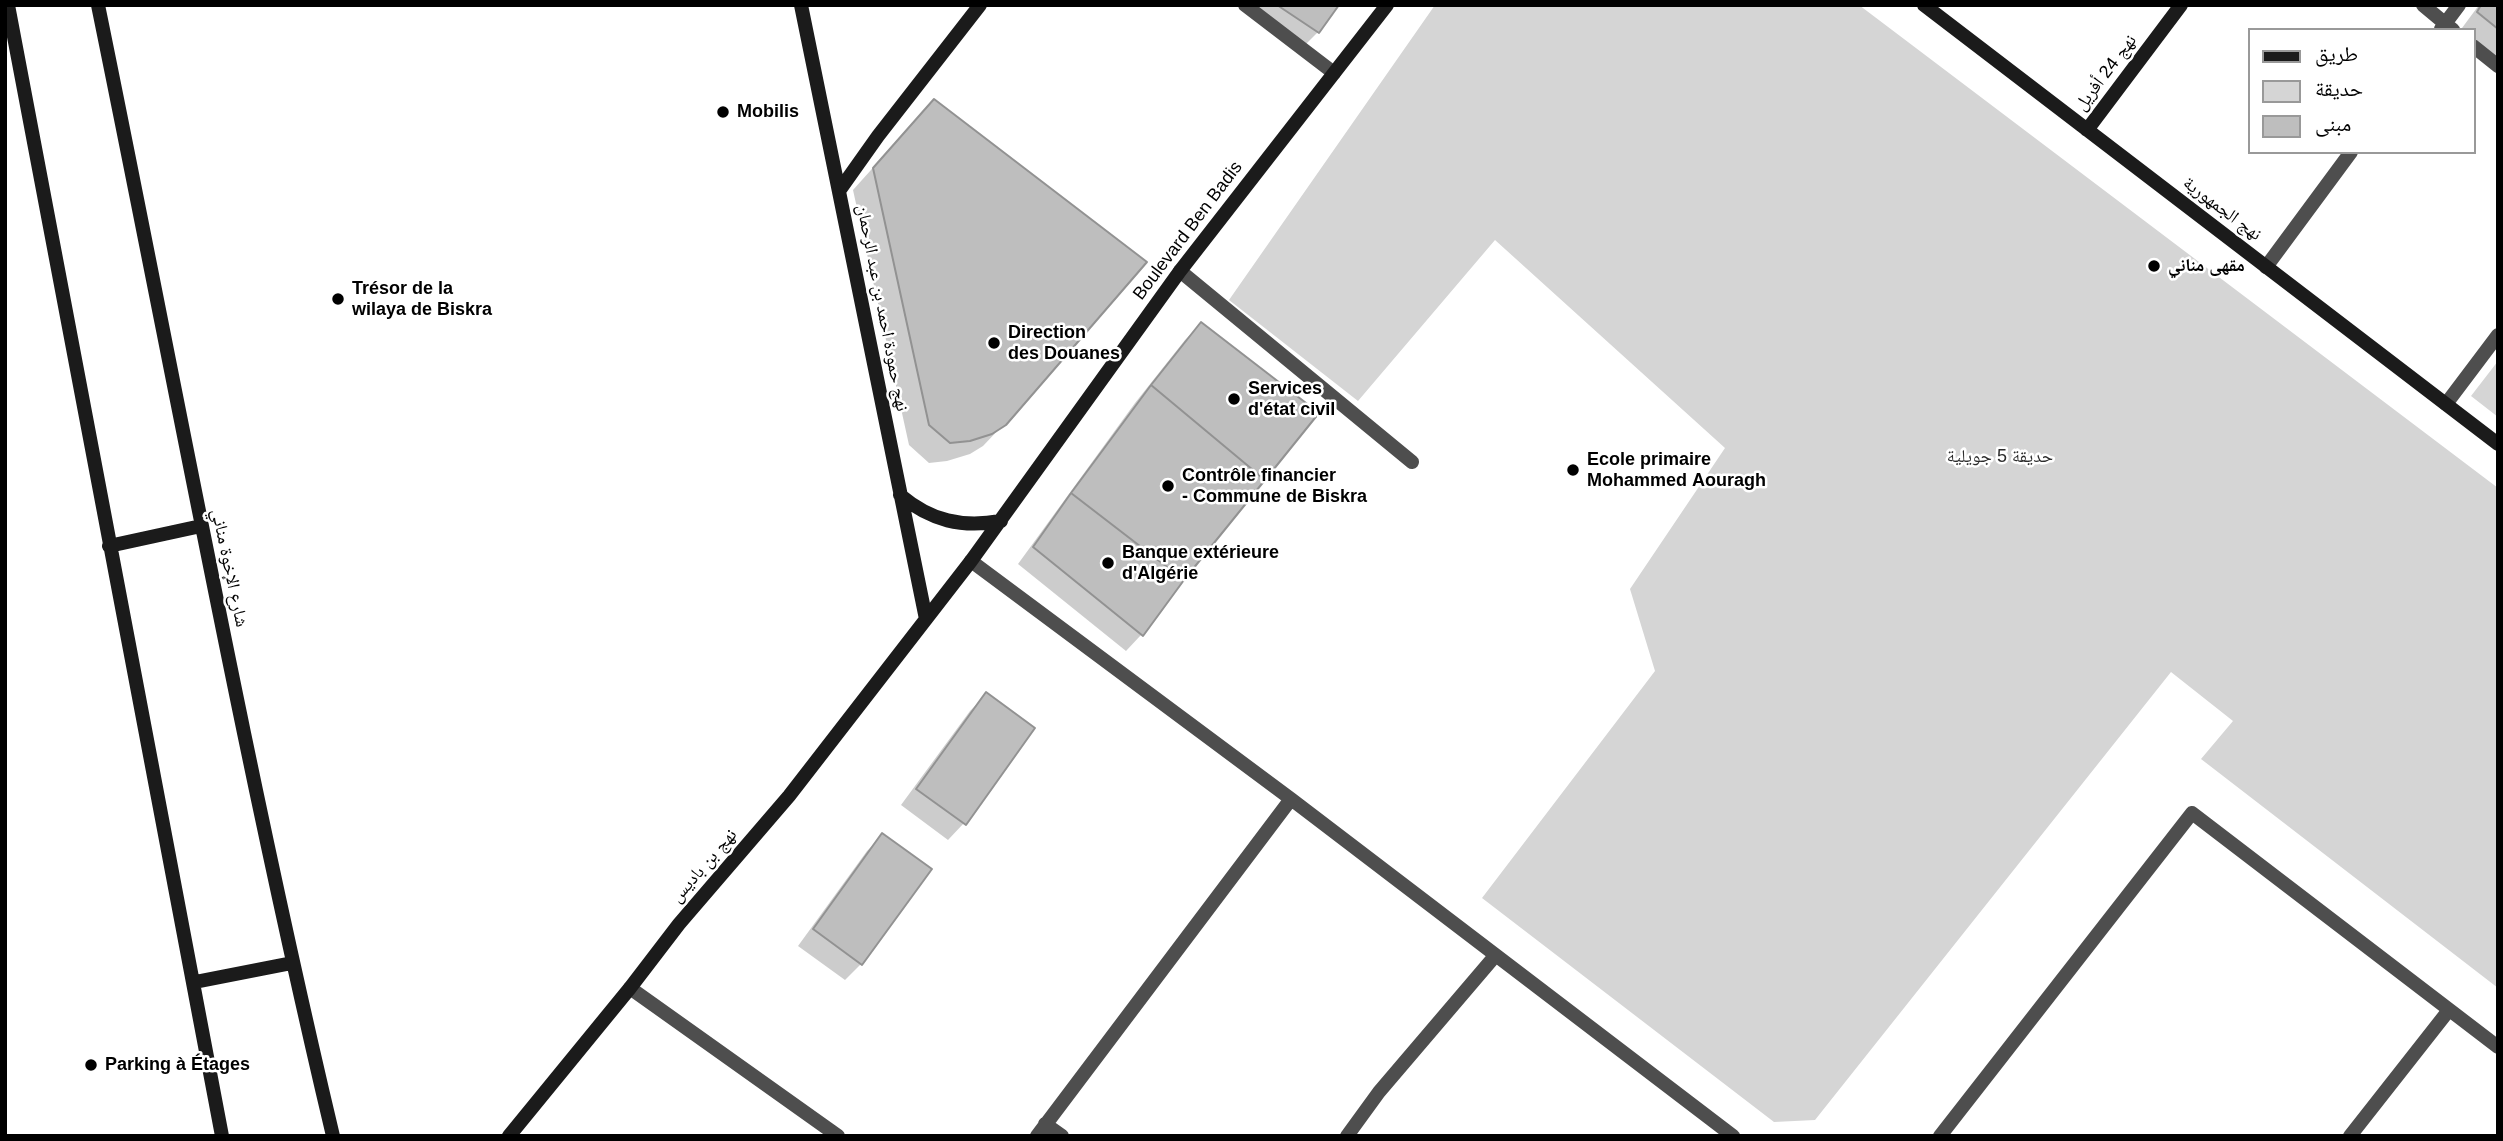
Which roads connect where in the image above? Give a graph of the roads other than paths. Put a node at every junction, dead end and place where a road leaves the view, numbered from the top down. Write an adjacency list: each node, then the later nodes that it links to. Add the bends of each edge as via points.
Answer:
1 (8, 5): 27 (main road)
2 (98, 5): 26 (main road, شارع الإخوة مناني)
3 (801, 5): 17 (main road, نهج حمودة احمد بن عبد الرحمان)
4 (980, 5): 17 (main road)
5 (1245, 5): 14 (street)
6 (1387, 5): 14 (main road, Boulevard Ben Badis)
7 (1924, 5): 15 (main road, نهج الجمهورية)
8 (2181, 5): 15 (main road, نهج 24 أفريل)
9 (2423, 5): 11 (street)
10 (2459, 5): 11 (street)
11 (2447, 28)
12 (2475, 48): 13 (street)
13 (2498, 66)
14 (1334, 73): 19 (main road, Boulevard Ben Badis)
15 (2087, 130): 18 (main road, نهج الجمهورية)
16 (2350, 154): 18 (street)
17 (839, 191): 24 (main road, نهج حمودة احمد بن عبد الرحمان)
18 (2266, 267): 21 (main road, نهج الجمهورية)
19 (1180, 271): 23 (street); 25 (main road, Boulevard Ben Badis)
20 (2498, 335): 21 (street)
21 (2446, 404): 22 (main road, نهج الجمهورية)
22 (2498, 444)
23 (1412, 462)
24 (900, 495): 25 (main road, via 947,522); 29 (main road, نهج حمودة احمد بن عبد الرحمان)
25 (1001, 521): 28 (main road, Boulevard Ben Badis)
26 (201, 526): 27 (main road); 32 (main road, شارع الإخوة مناني)
27 (109, 546): 33 (main road)
28 (971, 561): 29 (main road, Boulevard Ben Badis); 30 (street)
29 (926, 619): 34 (main road, نهج بن باديس, via 789,796 679,924)
30 (1291, 799): 31 (street); 37 (street)
31 (1495, 956): 43 (street); 44 (street)
32 (292, 962): 33 (main road); 39 (main road, شارع الإخوة مناني)
33 (195, 982): 38 (main road)
34 (631, 988): 40 (main road, نهج بن باديس); 41 (street)
35 (2449, 1010): 36 (street); 45 (street, via 2192,813); 46 (street)
36 (2498, 1047)
37 (1041, 1130): 42 (street)
38 (222, 1136)
39 (334, 1136)
40 (509, 1136)
41 (838, 1136)
42 (1062, 1136)
43 (1347, 1136)
44 (1733, 1136)
45 (1940, 1136)
46 (2350, 1136)

